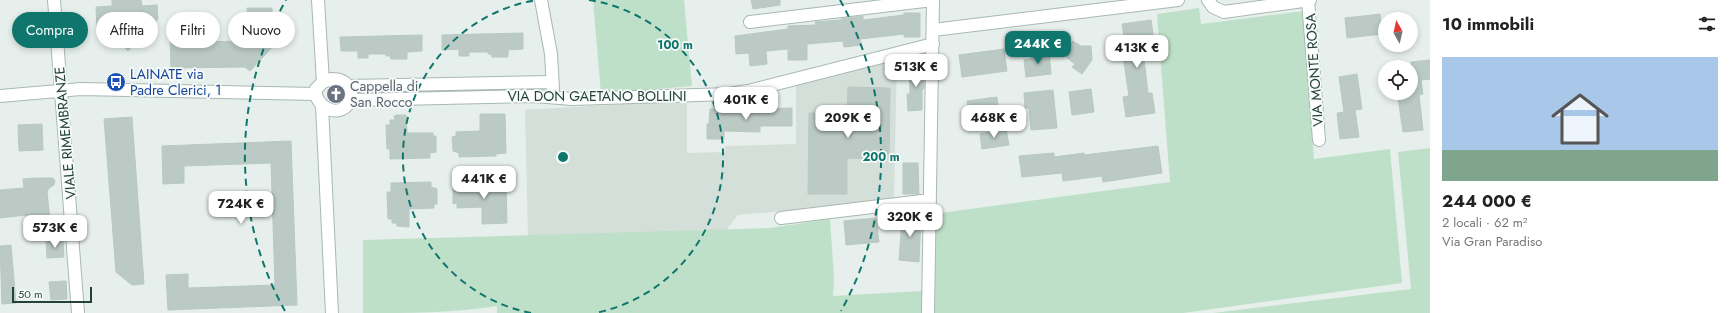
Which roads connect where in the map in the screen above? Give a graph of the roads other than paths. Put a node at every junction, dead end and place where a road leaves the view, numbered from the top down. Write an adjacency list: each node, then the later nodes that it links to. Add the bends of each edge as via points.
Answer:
1 (54, 0): 14 (street, VIALE RIMEMBRANZE)
2 (318, 0): 11 (street)
3 (541, 0): 12 (street, via 551,54)
4 (934, 0): 8 (street); 9 (street)
5 (1178, 0): 9 (street)
6 (1208, 0): 7 (street, via 1213,7 1224,12)
7 (1309, 0): 20 (street, VIA MONTE ROSA)
8 (750, 22)
9 (933, 30): 10 (street)
10 (933, 44): 17 (street, VIA DON GAETANO BOLLINI, via 729,94); 21 (street)
11 (323, 82): 13 (street, via 341,80); 15 (street, via 316,89)
12 (552, 82): 13 (street, VIA DON GAETANO BOLLINI); 17 (street)
13 (349, 86): 18 (street)
14 (62, 91): 15 (street, via 81,89); 16 (street); 23 (street, VIALE RIMEMBRANZE)
15 (316, 94): 19 (street, via 317,99)
16 (0, 96)
17 (554, 98): 18 (street, VIA DON GAETANO BOLLINI, via 534,96)
18 (351, 100): 19 (street, via 342,108)
19 (327, 108): 24 (street, via 324,132)
20 (1319, 140)
21 (930, 200): 22 (street); 25 (street)
22 (781, 218)
23 (78, 313)
24 (332, 313)
25 (928, 313)

